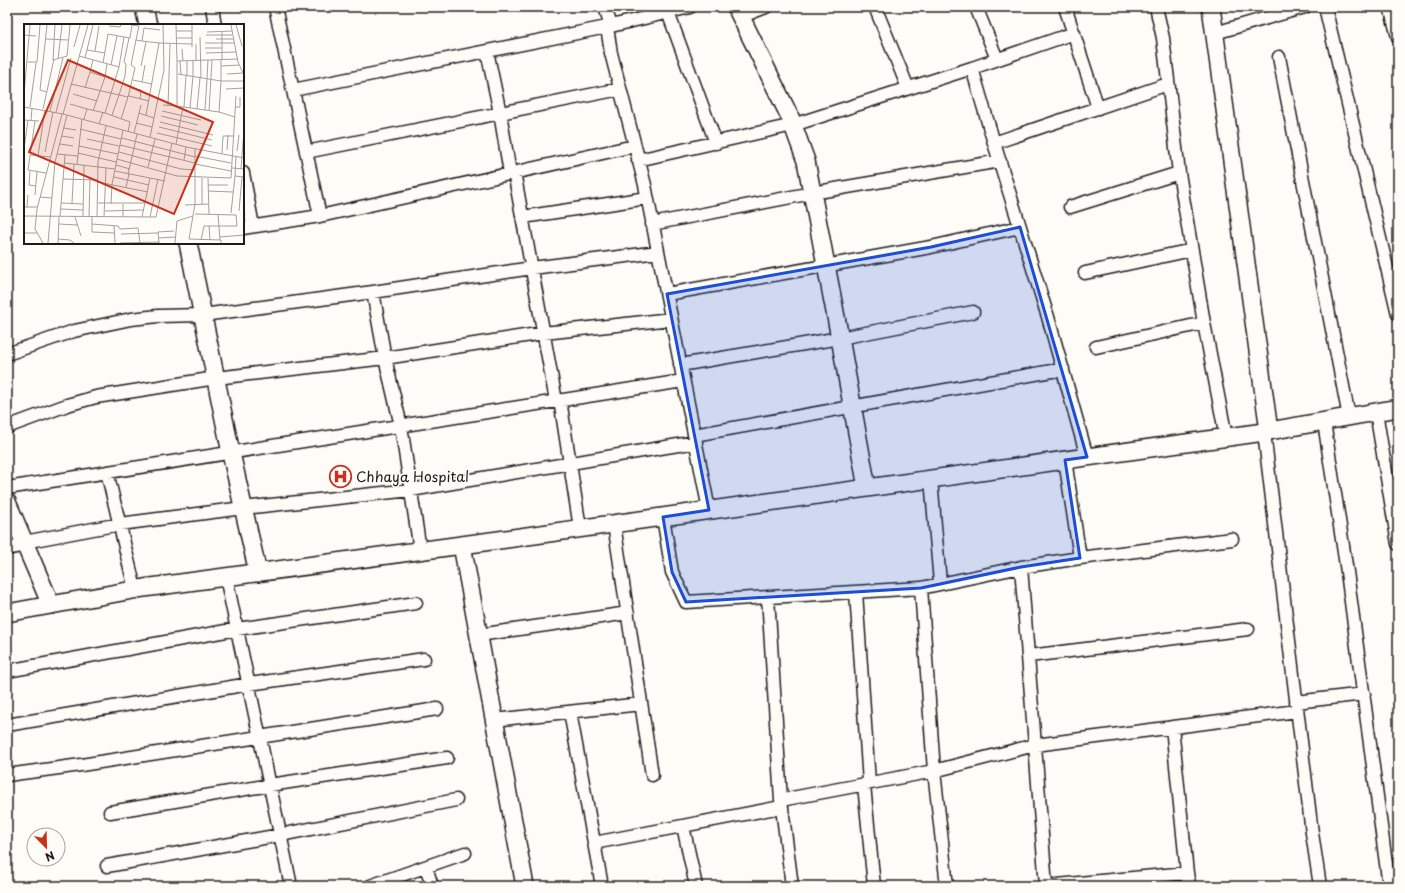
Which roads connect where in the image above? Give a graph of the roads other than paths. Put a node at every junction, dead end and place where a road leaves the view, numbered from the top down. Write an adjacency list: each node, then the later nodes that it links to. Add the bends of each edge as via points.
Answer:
1 (144, 7): 17 (street)
2 (212, 7): 18 (street)
3 (275, 7): 30 (street)
4 (605, 7): 19 (street)
5 (690, 7): 15 (street)
6 (766, 7): 16 (street)
7 (875, 7): 28 (street)
8 (976, 7): 25 (street)
9 (1065, 7): 20 (street)
10 (1156, 7): 27 (street, via 1161,25)
11 (1211, 7): 21 (street)
12 (1305, 7): 21 (street)
13 (1325, 7): 60 (street)
14 (1390, 7): 22 (street)
15 (667, 10): 19 (street); 34 (street)
16 (738, 12): 33 (street)
17 (148, 24)
18 (215, 24)
19 (609, 26): 23 (street); 29 (street, via 611,53)
20 (1074, 33): 25 (street); 31 (street)
21 (1215, 33): 81 (street)
22 (1398, 37)
23 (487, 51): 30 (street); 32 (street)
24 (1279, 57): 77 (street)
25 (997, 59): 26 (street)
26 (972, 68): 28 (street); 35 (street)
27 (1168, 84): 31 (street); 41 (street)
28 (908, 88): 33 (street)
29 (620, 89): 32 (street); 36 (street)
30 (293, 90): 37 (street)
31 (1098, 108): 35 (street)
32 (500, 113): 37 (street); 40 (street)
33 (793, 125): 34 (street); 43 (street, via 806,161)
34 (716, 143): 38 (street)
35 (994, 143): 39 (street)
36 (634, 146): 38 (street); 40 (street)
37 (306, 152): 46 (street)
38 (638, 160): 44 (street)
39 (1000, 162): 43 (street); 50 (street)
40 (512, 173): 46 (street); 47 (street)
41 (1179, 173): 45 (street); 52 (street)
42 (244, 184): 49 (street)
43 (812, 193): 48 (street); 54 (street)
44 (647, 198): 47 (street); 48 (street)
45 (1070, 207)
46 (320, 216): 49 (street)
47 (523, 217): 55 (street)
48 (652, 224): 53 (street)
49 (248, 227)
50 (1020, 227): 54 (street, via 931,247); 70 (street)
51 (188, 244): 61 (street)
52 (1192, 250): 56 (street); 63 (street)
53 (658, 252): 55 (street); 58 (street)
54 (826, 265): 58 (street); 65 (street)
55 (532, 268): 57 (street); 64 (street)
56 (1085, 273)
57 (373, 292): 61 (street); 68 (street)
58 (667, 294): 62 (street)
59 (973, 312): 65 (street)
60 (1398, 314)
61 (203, 315): 67 (street, via 151,317 104,324 74,331); 71 (street)
62 (671, 319): 64 (street); 69 (street)
63 (1204, 323): 66 (street); 82 (street)
64 (544, 333): 68 (street); 73 (street)
65 (840, 338): 69 (street); 74 (street)
66 (1096, 347)
67 (7, 354)
68 (385, 358): 71 (street); 79 (street)
69 (680, 365): 72 (street)
70 (1063, 369): 74 (street); 85 (street)
71 (216, 378): 80 (street, via 83,400); 84 (street)
72 (683, 381): 73 (street); 83 (street)
73 (558, 400): 79 (street); 87 (street)
74 (852, 407): 83 (street); 91 (street)
75 (1398, 408): 76 (street)
76 (1376, 412): 77 (street); 102 (street)
77 (1349, 417): 78 (street)
78 (1324, 422): 81 (street); 126 (street)
79 (401, 426): 84 (street); 92 (street)
80 (7, 427)
81 (1266, 432): 82 (street); 128 (street)
82 (1226, 437): 85 (street)
83 (695, 439): 87 (street); 95 (street)
84 (231, 453): 88 (street); 94 (street)
85 (1088, 457): 86 (street)
86 (1065, 460): 89 (street); 106 (street)
87 (570, 463): 92 (street); 99 (street)
88 (107, 472): 90 (street); 97 (street)
89 (931, 479): 91 (street); 110 (street)
90 (7, 488)
91 (867, 488): 95 (street)
92 (411, 490): 94 (street); 105 (street)
93 (7, 502): 101 (street)
94 (243, 508): 97 (street); 108 (street)
95 (709, 510): 96 (street)
96 (663, 517): 98 (street); 114 (street, via 672,572 686,602)
97 (120, 524): 101 (street); 112 (street)
98 (614, 524): 99 (street); 117 (street)
99 (580, 528): 103 (street)
100 (1232, 539): 106 (street)
101 (25, 544): 104 (street); 116 (street)
102 (1398, 544)
103 (462, 545): 105 (street); 121 (street)
104 (7, 549)
105 (420, 550): 108 (street)
106 (1080, 558): 107 (street)
107 (1021, 566): 110 (street); 122 (street)
108 (258, 573): 109 (street)
109 (226, 577): 112 (street); 119 (street)
110 (940, 583): 111 (street)
111 (921, 588): 113 (street); 137 (street)
112 (136, 590): 116 (street)
113 (856, 592): 114 (street); 140 (street)
114 (768, 598): 143 (street)
115 (416, 603): 119 (street)
116 (51, 605): 118 (street)
117 (628, 612): 121 (street); 127 (street)
118 (7, 613)
119 (237, 629): 124 (street); 125 (street)
120 (1248, 629): 122 (street)
121 (479, 635): 131 (street)
122 (1028, 656): 135 (street)
123 (424, 659): 125 (street)
124 (7, 671)
125 (249, 684): 132 (street); 134 (street)
126 (1364, 694): 128 (street); 164 (street)
127 (641, 704): 130 (street); 139 (street)
128 (1297, 706): 133 (street); 163 (street)
129 (436, 709): 134 (street)
130 (570, 712): 131 (street); 147 (street)
131 (494, 720): 156 (street)
132 (7, 725)
133 (1172, 727): 135 (street); 151 (street)
134 (260, 736): 138 (street); 141 (street)
135 (1035, 745): 137 (street); 161 (street)
136 (447, 758): 141 (street)
137 (934, 771): 140 (street); 160 (street)
138 (7, 775)
139 (652, 775)
140 (867, 784): 143 (street); 159 (street)
141 (270, 785): 144 (street); 146 (street)
142 (456, 800): 146 (street)
143 (781, 804): 145 (street); 152 (street)
144 (110, 812)
145 (683, 826): 147 (street); 158 (street)
146 (280, 835): 149 (street); 153 (street)
147 (594, 843): 157 (street)
148 (466, 853): 150 (street)
149 (107, 866)
150 (426, 867): 154 (street); 155 (street)
151 (1187, 873): 161 (street); 162 (street)
152 (789, 885)
153 (291, 886)
154 (370, 886)
155 (432, 886)
156 (525, 886)
157 (602, 886)
158 (696, 886)
159 (874, 886)
160 (947, 886)
161 (1046, 886)
162 (1189, 886)
163 (1320, 886)
164 (1389, 886)

